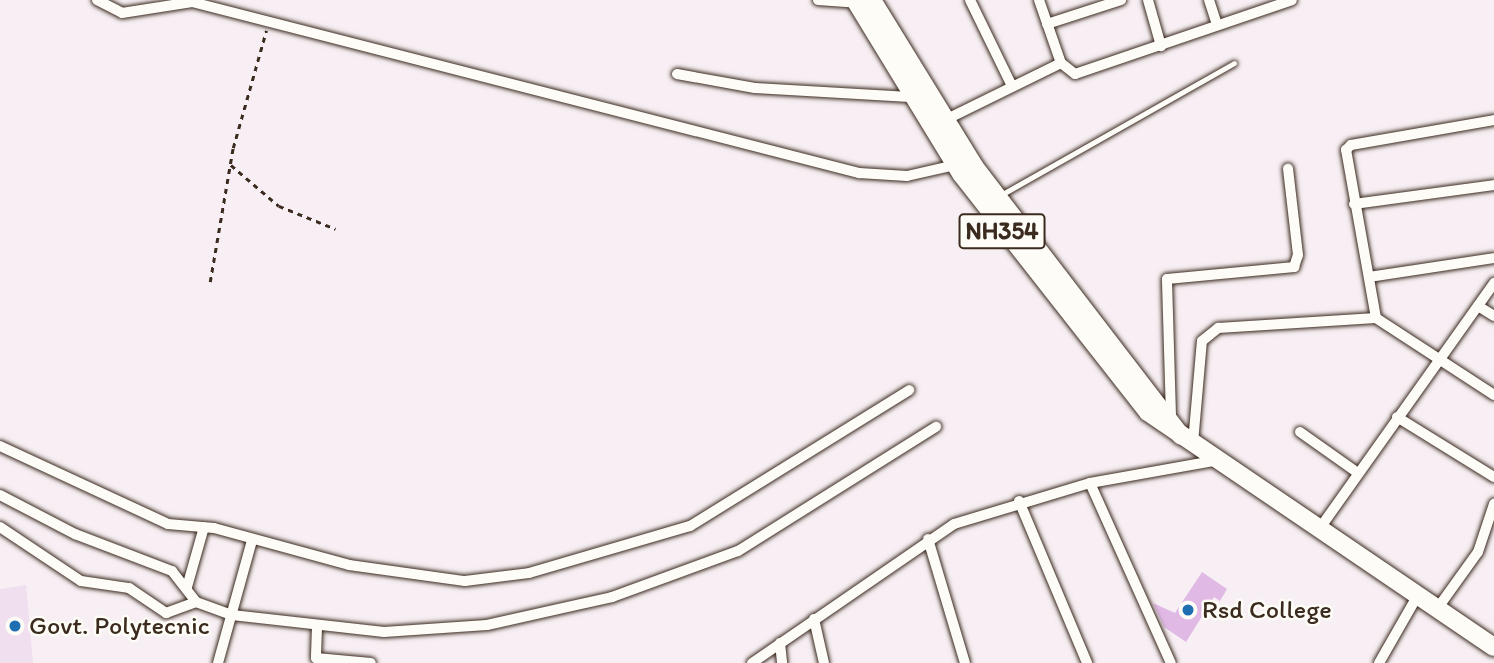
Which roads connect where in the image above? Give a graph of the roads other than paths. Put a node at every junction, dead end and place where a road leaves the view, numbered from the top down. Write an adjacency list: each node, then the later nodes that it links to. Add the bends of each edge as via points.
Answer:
1 (97, 0): 9 (street, via 122,13)
2 (818, 0): 10 (street)
3 (970, 0): 17 (street)
4 (1039, 0): 11 (street)
5 (1121, 0): 11 (street)
6 (1148, 0): 13 (street)
7 (1209, 0): 12 (street)
8 (1292, 0): 12 (street)
9 (174, 1): 21 (street, via 859,173 907,176)
10 (861, 1): 18 (highway, NH354); 20 (highway, NH354)
11 (1048, 24): 14 (street)
12 (1217, 25): 13 (street)
13 (1161, 47): 14 (street, via 1075,74)
14 (1061, 63): 17 (street)
15 (1234, 63): 24 (lane)
16 (677, 74): 18 (street, via 755,88)
17 (1011, 83): 20 (street)
18 (911, 97): 20 (highway, NH354)
19 (1494, 120): 25 (street, via 1351,145 1345,157)
20 (938, 124): 21 (highway, NH354); 24 (highway, NH354)
21 (956, 165): 39 (highway, NH354, via 1148,412)
22 (1288, 169): 35 (street, via 1298,256 1294,267 1167,279)
23 (1494, 185): 25 (street)
24 (996, 198): 35 (highway, NH354)
25 (1354, 204): 27 (street)
26 (1494, 258): 27 (street)
27 (1369, 277): 31 (street)
28 (1494, 283): 29 (street)
29 (1478, 306): 30 (street); 32 (street)
30 (1494, 316)
31 (1376, 318): 32 (street); 39 (street, via 1210,330 1202,341)
32 (1440, 358): 34 (street); 36 (street)
33 (909, 390): 52 (street, via 690,526 528,573 465,581 429,578 349,565)
34 (1494, 394)
35 (1171, 416): 39 (highway, NH354)
36 (1397, 417): 42 (street); 43 (street)
37 (936, 428): 59 (street, via 764,537 675,577 487,625 384,632)
38 (1300, 432): 42 (street)
39 (1187, 439): 41 (highway, NH354)
40 (0, 446): 49 (street, via 153,519)
41 (1219, 460): 44 (street); 50 (highway, NH354)
42 (1358, 473): 50 (street)
43 (1494, 477)
44 (1090, 483): 46 (street); 69 (street)
45 (0, 495): 53 (street, via 75,534 172,571)
46 (1019, 501): 51 (street); 68 (street)
47 (1494, 504): 56 (street, via 1478,552)
48 (0, 527): 55 (street, via 80,580 129,588 166,613)
49 (204, 527): 52 (street); 53 (street)
50 (1320, 528): 54 (highway, NH354)
51 (928, 539): 58 (street); 67 (street)
52 (252, 540): 57 (street)
53 (187, 587): 55 (street)
54 (1418, 595): 56 (highway, NH354); 70 (street)
55 (196, 602): 57 (street)
56 (1437, 609): 61 (highway, NH354)
57 (232, 615): 59 (street); 62 (street)
58 (814, 619): 60 (street); 66 (street)
59 (317, 626): 63 (street, via 316,657)
60 (780, 643): 64 (street); 65 (street)
61 (1494, 647)
62 (218, 663)
63 (371, 663)
64 (752, 663)
65 (782, 663)
66 (824, 663)
67 (965, 663)
68 (1087, 663)
69 (1171, 663)
70 (1379, 663)

